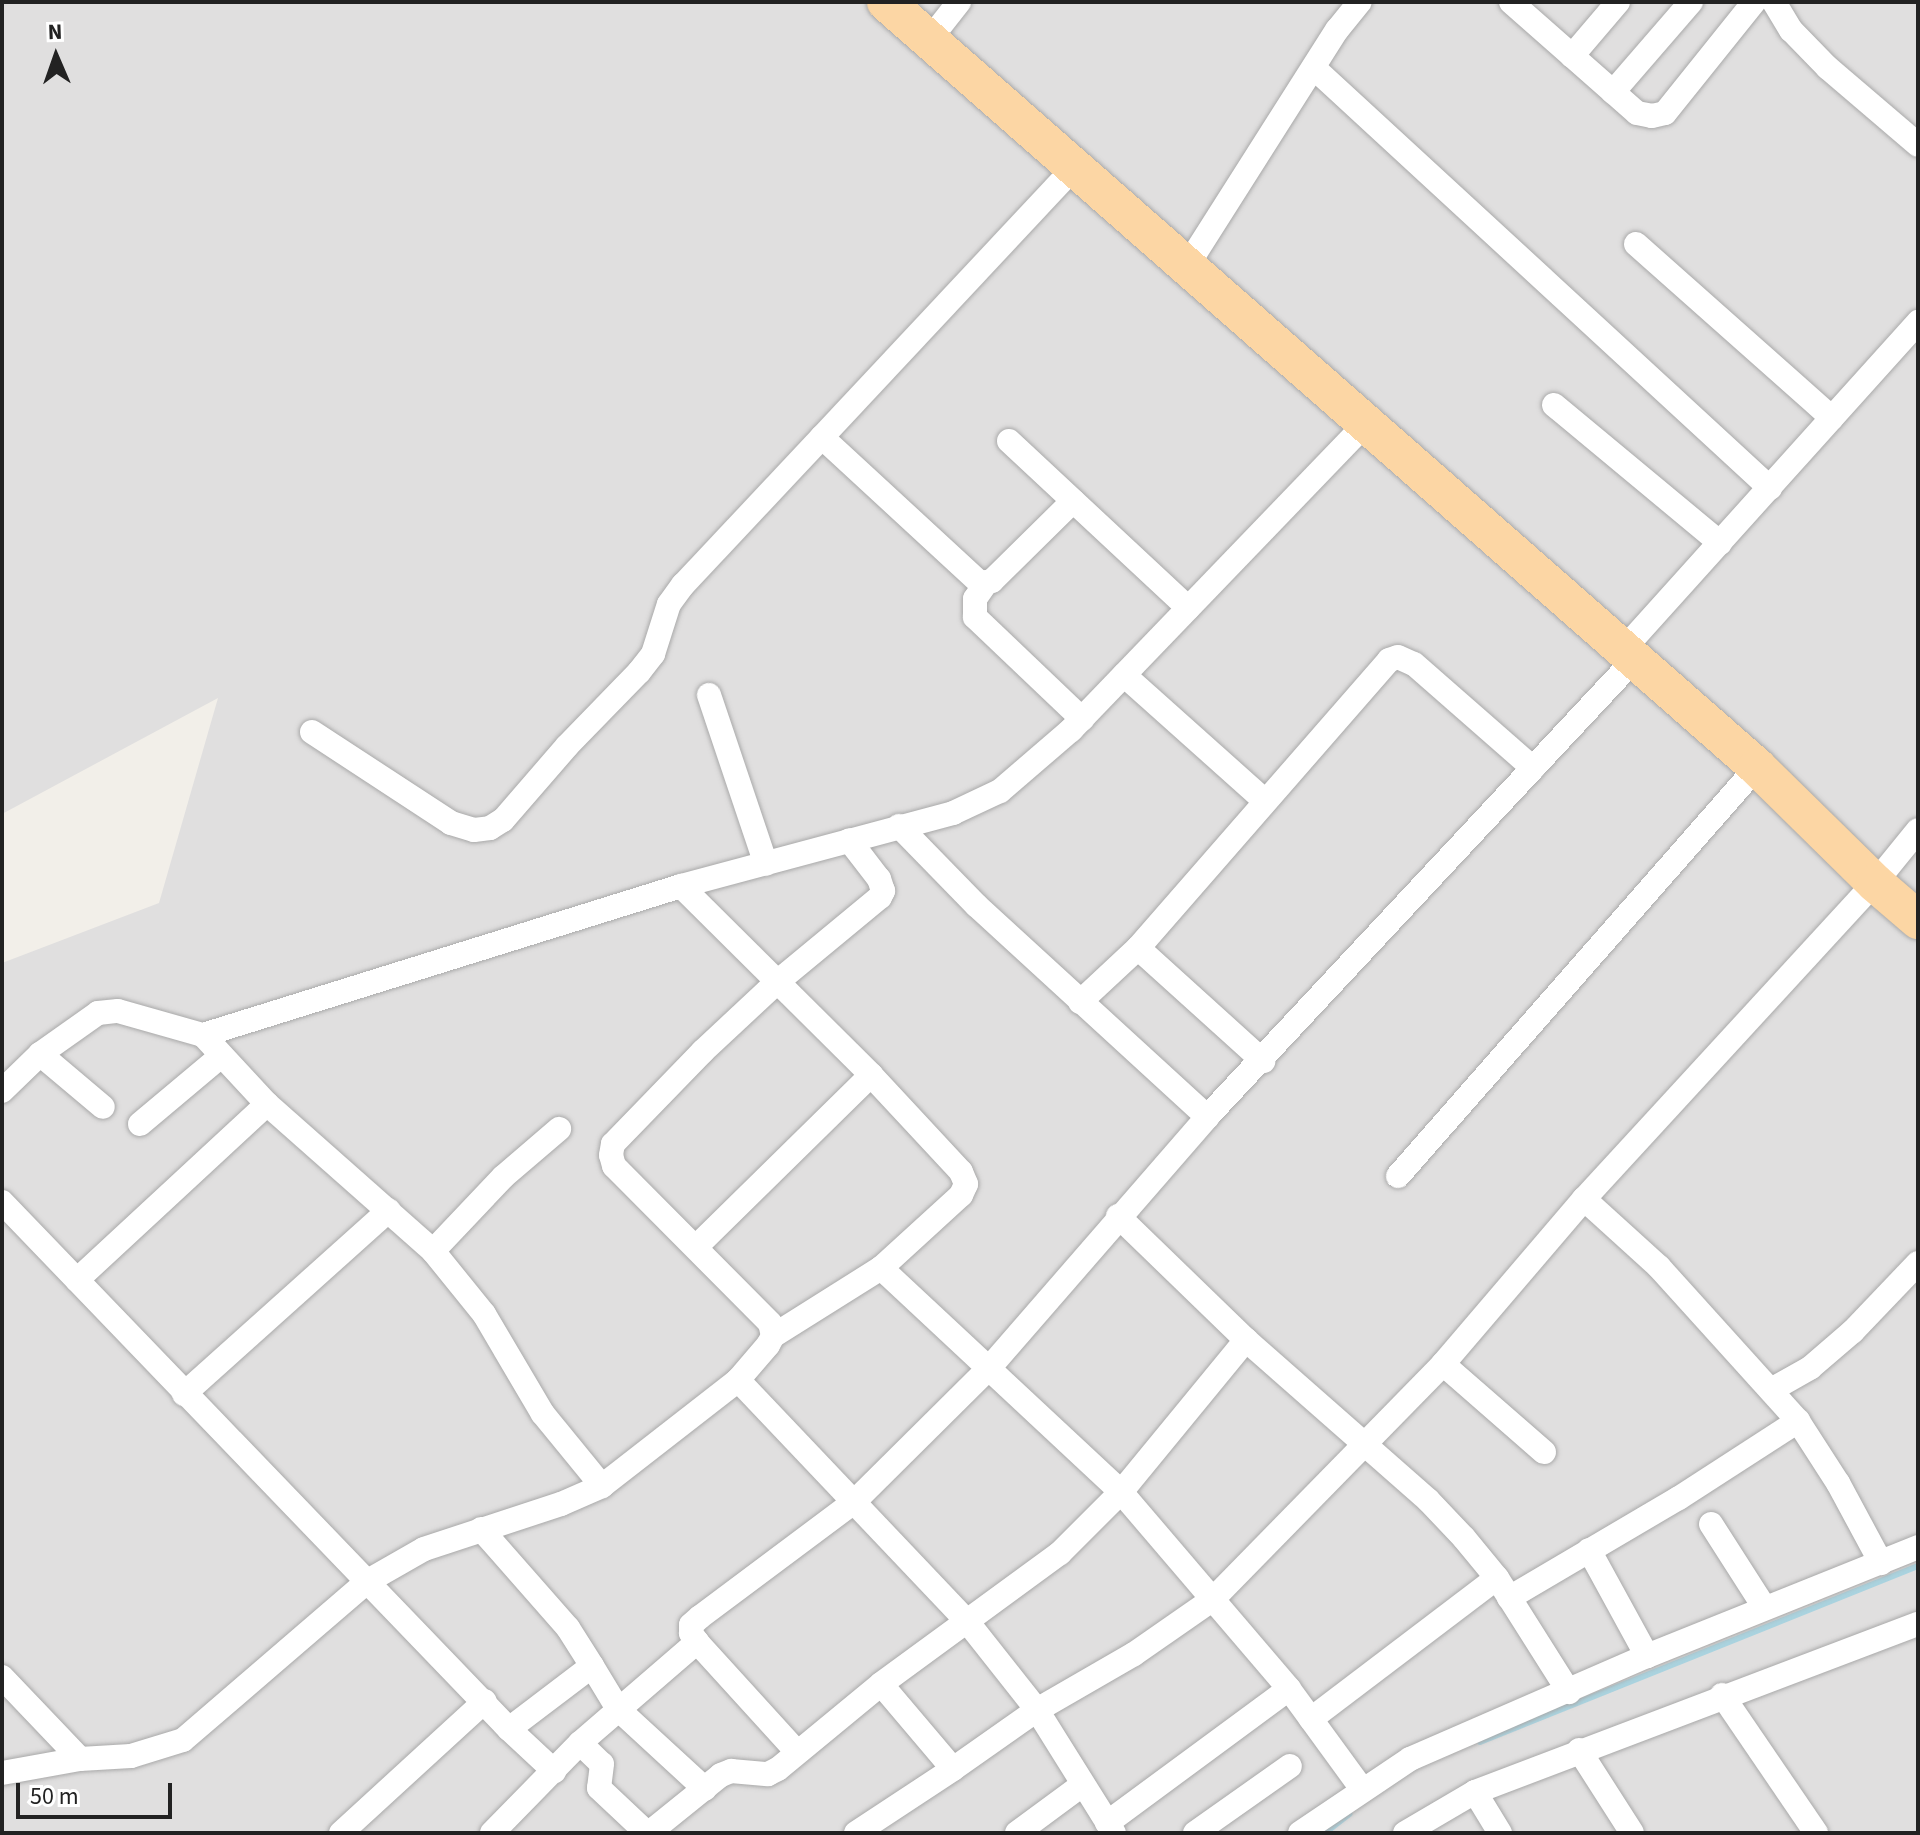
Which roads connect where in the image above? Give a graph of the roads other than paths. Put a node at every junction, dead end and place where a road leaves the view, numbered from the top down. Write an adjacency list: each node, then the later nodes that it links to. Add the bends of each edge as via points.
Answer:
1 (886, 2): 9 (main road)
2 (959, 2): 9 (street)
3 (1360, 2): 11 (street)
4 (1511, 2): 10 (street)
5 (1618, 2): 10 (street)
6 (1691, 2): 12 (street)
7 (1754, 2): 12 (street, via 1665,113 1637,113)
8 (1774, 2): 13 (street, via 1791,30 1828,68)
9 (930, 39): 14 (main road)
10 (1572, 56): 12 (street)
11 (1314, 68): 16 (street); 23 (street)
12 (1613, 92)
13 (1918, 145)
14 (1075, 167): 16 (main road); 21 (street)
15 (1636, 244): 19 (street)
16 (1187, 266): 20 (main road)
17 (1918, 322): 19 (street)
18 (1554, 405): 25 (street)
19 (1832, 418): 23 (street)
20 (1365, 424): 27 (street); 28 (main road)
21 (822, 437): 26 (street, via 973,579); 32 (street, via 683,585 669,604 653,654 639,672 490,828 474,830 451,823)
22 (1009, 441): 24 (street)
23 (1770, 488): 25 (street)
24 (1073, 501): 26 (street); 27 (street)
25 (1720, 543): 28 (street)
26 (986, 583): 31 (street, via 975,599 975,617)
27 (1188, 608): 29 (street)
28 (1627, 656): 33 (main road); 34 (street)
29 (1124, 675): 31 (street); 35 (street)
30 (709, 695): 39 (street)
31 (1082, 719): 36 (street, via 1000,791 953,813)
32 (312, 732)
33 (1757, 767): 40 (main road); 57 (street)
34 (1533, 768): 35 (street, via 1414,664 1398,657 1389,660); 49 (street)
35 (1264, 800): 43 (street)
36 (899, 826): 38 (street); 45 (street)
37 (1918, 830): 40 (street)
38 (849, 840): 39 (street); 44 (street, via 879,879 880,897)
39 (766, 864): 41 (street)
40 (1875, 883): 42 (main road); 58 (street)
41 (681, 886): 44 (street); 46 (street)
42 (1918, 920)
43 (1138, 948): 45 (street); 49 (street)
44 (776, 983): 50 (street); 62 (street, via 613,1144 614,1166)
45 (1080, 1002): 54 (street)
46 (203, 1035): 47 (street, via 107,1010); 48 (street)
47 (40, 1054): 51 (street); 53 (street)
48 (221, 1056): 52 (street); 55 (street)
49 (1263, 1061): 54 (street)
50 (871, 1075): 62 (street); 64 (street, via 961,1172 966,1184 961,1195)
51 (2, 1091)
52 (267, 1104): 60 (street); 66 (street)
53 (103, 1107)
54 (1207, 1117): 61 (street)
55 (140, 1124)
56 (559, 1129): 63 (street, via 503,1177)
57 (1398, 1176)
58 (1584, 1199): 69 (street); 72 (street, via 1659,1267)
59 (2, 1202): 66 (street)
60 (389, 1210): 63 (street); 73 (street)
61 (1118, 1216): 68 (street); 70 (street)
62 (697, 1246): 67 (street, via 770,1323)
63 (433, 1251): 77 (street, via 484,1314 543,1414)
64 (881, 1268): 67 (street); 70 (street)
65 (1913, 1278): 72 (street, via 1810,1368)
66 (77, 1280): 73 (street)
67 (773, 1336): 71 (street)
68 (1246, 1340): 75 (street); 78 (street)
69 (1443, 1364): 75 (street); 76 (street)
70 (990, 1367): 78 (street); 79 (street)
71 (738, 1380): 77 (street); 79 (street)
72 (1771, 1390): 74 (street)
73 (184, 1394): 85 (street)
74 (1798, 1421): 83 (street); 84 (street)
75 (1364, 1448): 86 (street, via 1428,1500); 87 (street)
76 (1544, 1452)
77 (602, 1486): 81 (street)
78 (1121, 1492): 87 (street); 89 (street, via 1060,1553)
79 (855, 1501): 89 (street); 91 (street, via 691,1625)
80 (1711, 1524): 88 (street)
81 (481, 1529): 85 (street, via 424,1549); 93 (street, via 568,1628)
82 (1918, 1547): 84 (street)
83 (1589, 1550): 86 (street); 92 (street)
84 (1881, 1563): 88 (street)
85 (368, 1581): 99 (street); 107 (street, via 183,1740 131,1756)
86 (1503, 1588): 97 (street); 102 (street)
87 (1213, 1599): 96 (street); 101 (street, via 1134,1654)
88 (1764, 1607): 92 (street)
89 (966, 1620): 95 (street); 101 (street)
90 (1918, 1624): 98 (street)
91 (697, 1642): 100 (street); 106 (street)
92 (1647, 1656): 97 (street)
93 (592, 1666): 100 (street); 103 (street)
94 (2, 1677): 107 (street)
95 (881, 1684): 106 (street); 109 (street)
96 (1289, 1689): 102 (street); 116 (street)
97 (1569, 1692): 114 (street, via 1410,1759)
98 (1722, 1695): 105 (street); 127 (street)
99 (485, 1701): 103 (street); 118 (street)
100 (618, 1709): 104 (street); 113 (street)
101 (1037, 1710): 109 (street); 112 (street)
102 (1311, 1719): 114 (street)
103 (509, 1729): 110 (street)
104 (580, 1743): 110 (street); 119 (street, via 602,1764 599,1788)
105 (1579, 1750): 115 (street); 126 (street)
106 (797, 1752): 113 (street, via 768,1774 731,1771)
107 (80, 1759): 111 (street)
108 (1290, 1766): 122 (street)
109 (953, 1769): 120 (street)
110 (554, 1771): 117 (street)
111 (2, 1773)
112 (1082, 1785): 116 (street); 121 (street)
113 (705, 1789): 119 (street)
114 (1362, 1789): 123 (street)
115 (1475, 1792): 124 (street); 125 (street)
116 (1110, 1828)
117 (503, 1830)
118 (341, 1833)
119 (648, 1833)
120 (856, 1833)
121 (1017, 1833)
122 (1195, 1833)
123 (1300, 1833)
124 (1405, 1833)
125 (1500, 1833)
126 (1632, 1833)
127 (1816, 1833)

